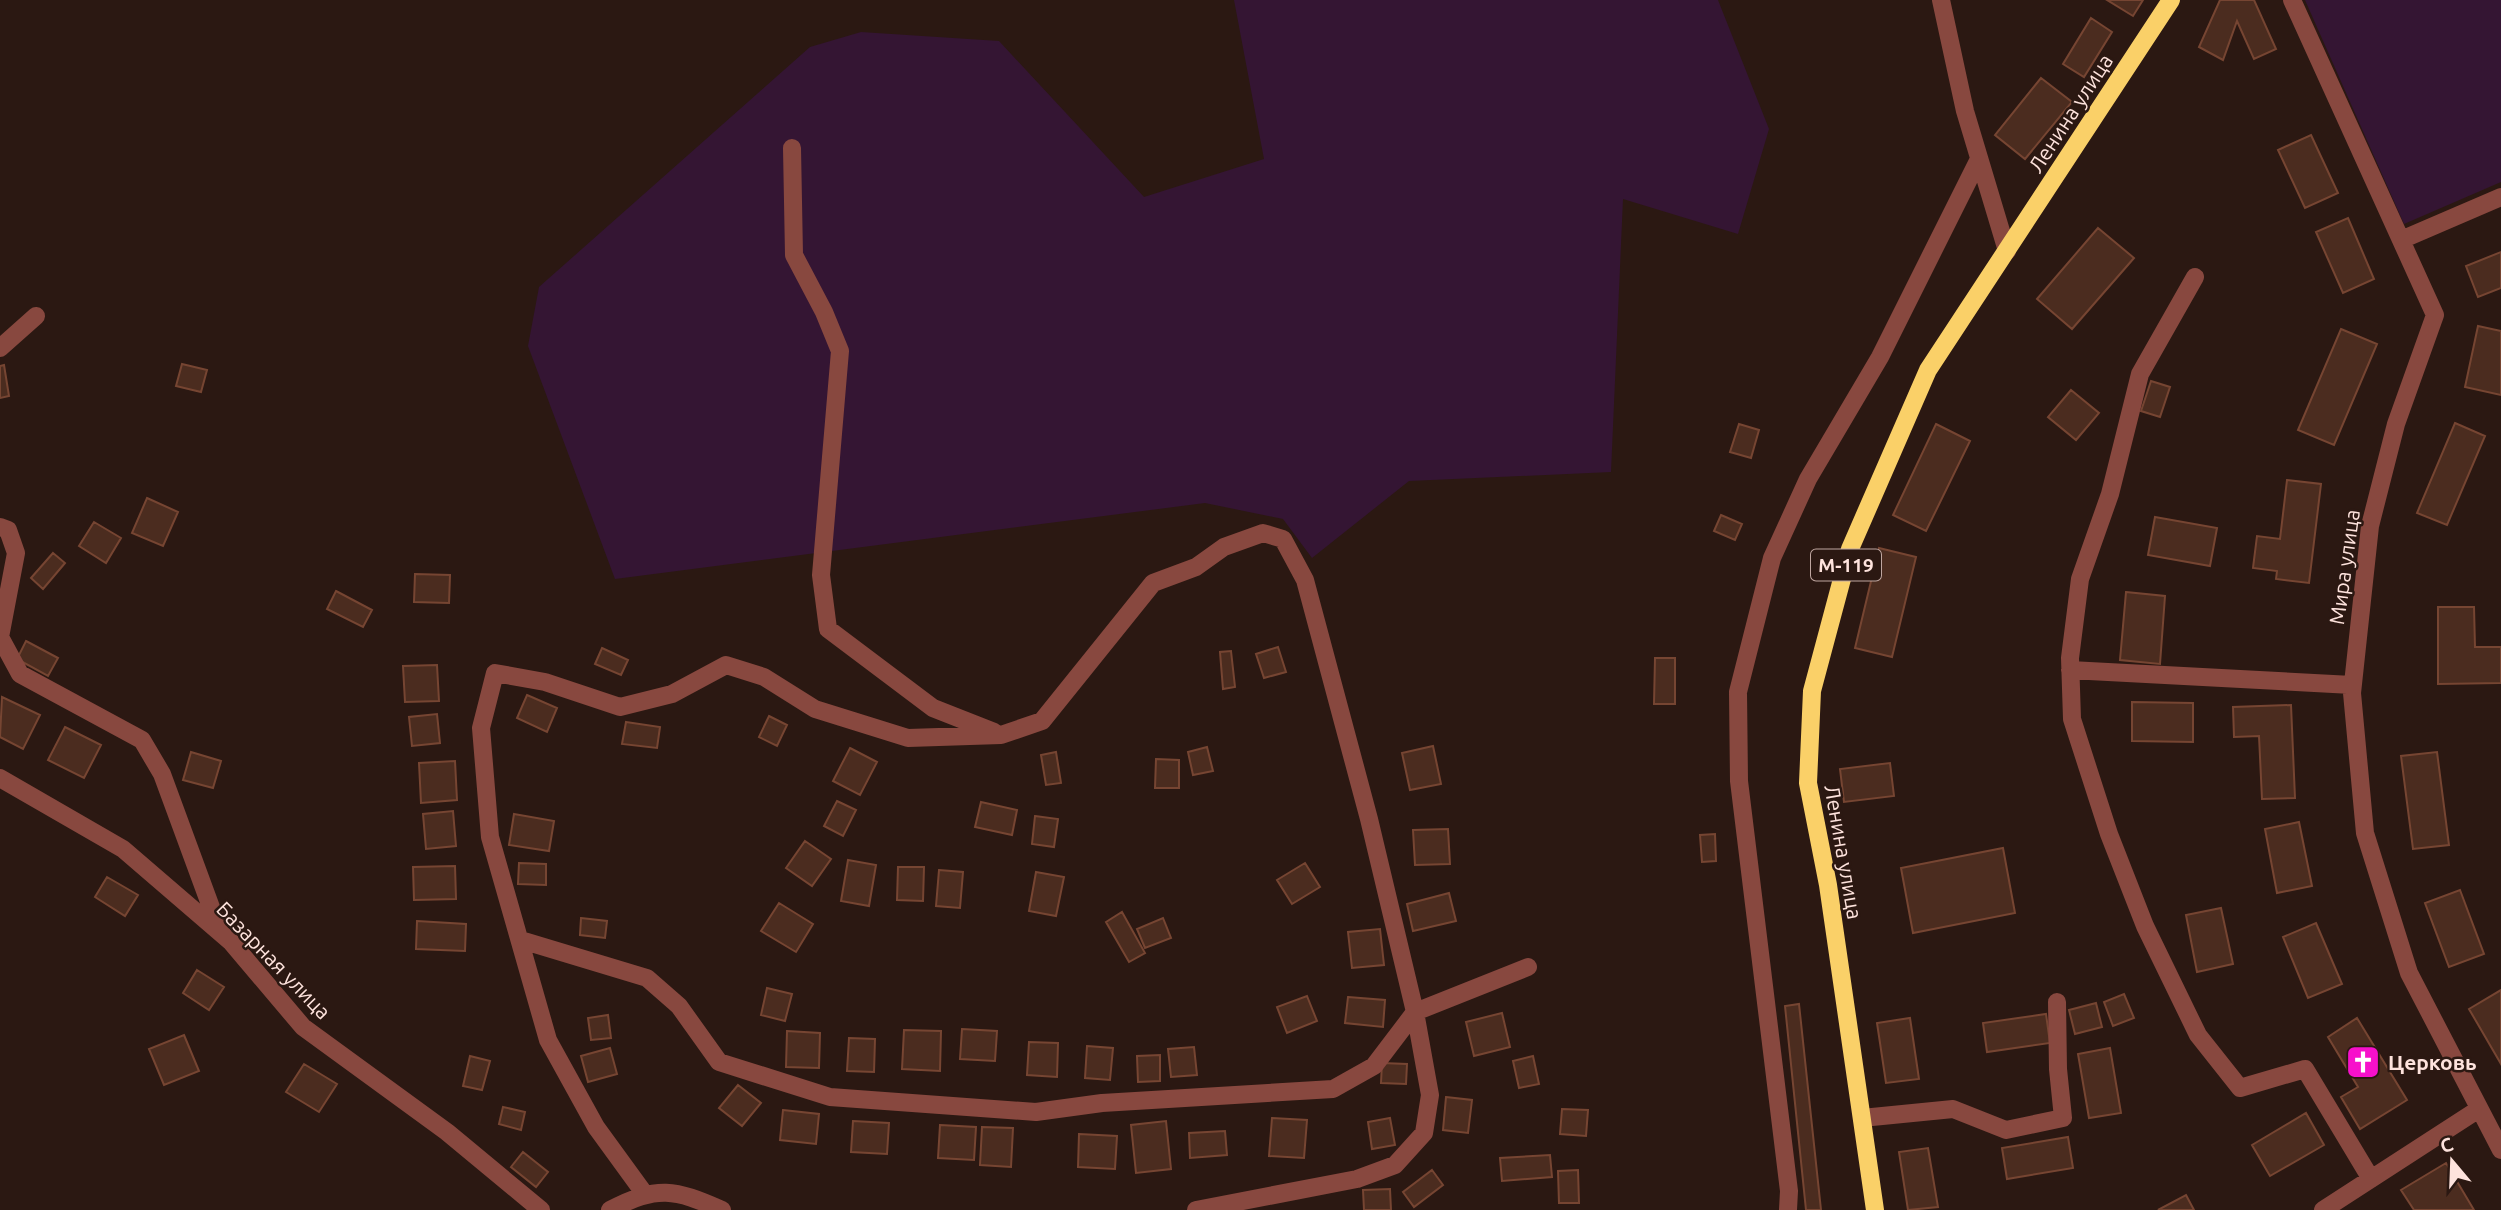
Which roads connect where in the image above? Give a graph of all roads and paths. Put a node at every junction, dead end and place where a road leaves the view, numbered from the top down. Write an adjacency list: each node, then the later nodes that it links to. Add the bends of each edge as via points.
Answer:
1 (1941, 0): 5 (street)
2 (2171, 0): 8 (main road, Ленина улица / М-119)
3 (2292, 0): 7 (street, Мира улица)
4 (792, 148): 15 (street, via 794,255 840,351 821,575 828,629 933,708)
5 (1979, 159): 8 (street); 31 (street, via 1880,357 1808,479 1772,558 1738,692 1739,781 1776,1067)
6 (2501, 197): 7 (street)
7 (2401, 240): 14 (street, Мира улица, via 2435,316 2396,424 2370,527)
8 (2007, 251): 23 (main road, Ленина улица / М-119, via 1928,370 1850,549 1812,691 1808,783 1828,885)
9 (2195, 278): 13 (street, via 2140,374 2110,494 2080,579)
10 (36, 317): 11 (street)
11 (0, 348)
12 (0, 527): 17 (street, via 8,530 16,553 0,636 20,674 142,740 162,774)
13 (2070, 670): 14 (street); 25 (street, via 2071,719 2109,834 2145,926 2198,1035 2240,1088 2305,1069)
14 (2353, 685): 22 (street, Мира улица, via 2365,833 2409,973)
15 (1000, 735): 18 (street, via 908,738 815,709 764,677 726,665 672,694 620,707 545,682 495,673 481,728 491,837); 21 (street, via 1042,721 1153,583 1263,533 1283,539 1305,580)
16 (0, 778): 17 (street, Базарная улица, via 123,849)
17 (220, 932): 27 (street, Базарная улица, via 303,1027 447,1132)
18 (520, 940): 21 (street, via 648,978 679,1006 719,1062 830,1097 1036,1112 1102,1103 1333,1090 1374,1066); 26 (street, via 548,1040 596,1128)
19 (1528, 967): 21 (street)
20 (2057, 1002): 23 (street, via 2063,1118 2006,1130 1953,1109)
21 (1415, 1012): 30 (street, via 1430,1095 1424,1133 1395,1165 1357,1179)
22 (2479, 1109): 24 (street, Мира улица); 25 (street)
23 (1862, 1118): 32 (main road, Ленина улица / М-119)
24 (2501, 1150)
25 (2371, 1179): 33 (street)
26 (643, 1193): 28 (street); 29 (street, via 685,1194)
27 (541, 1210)
28 (610, 1210)
29 (722, 1210)
30 (1196, 1210)
31 (1788, 1210)
32 (1875, 1210)
33 (2323, 1210)

